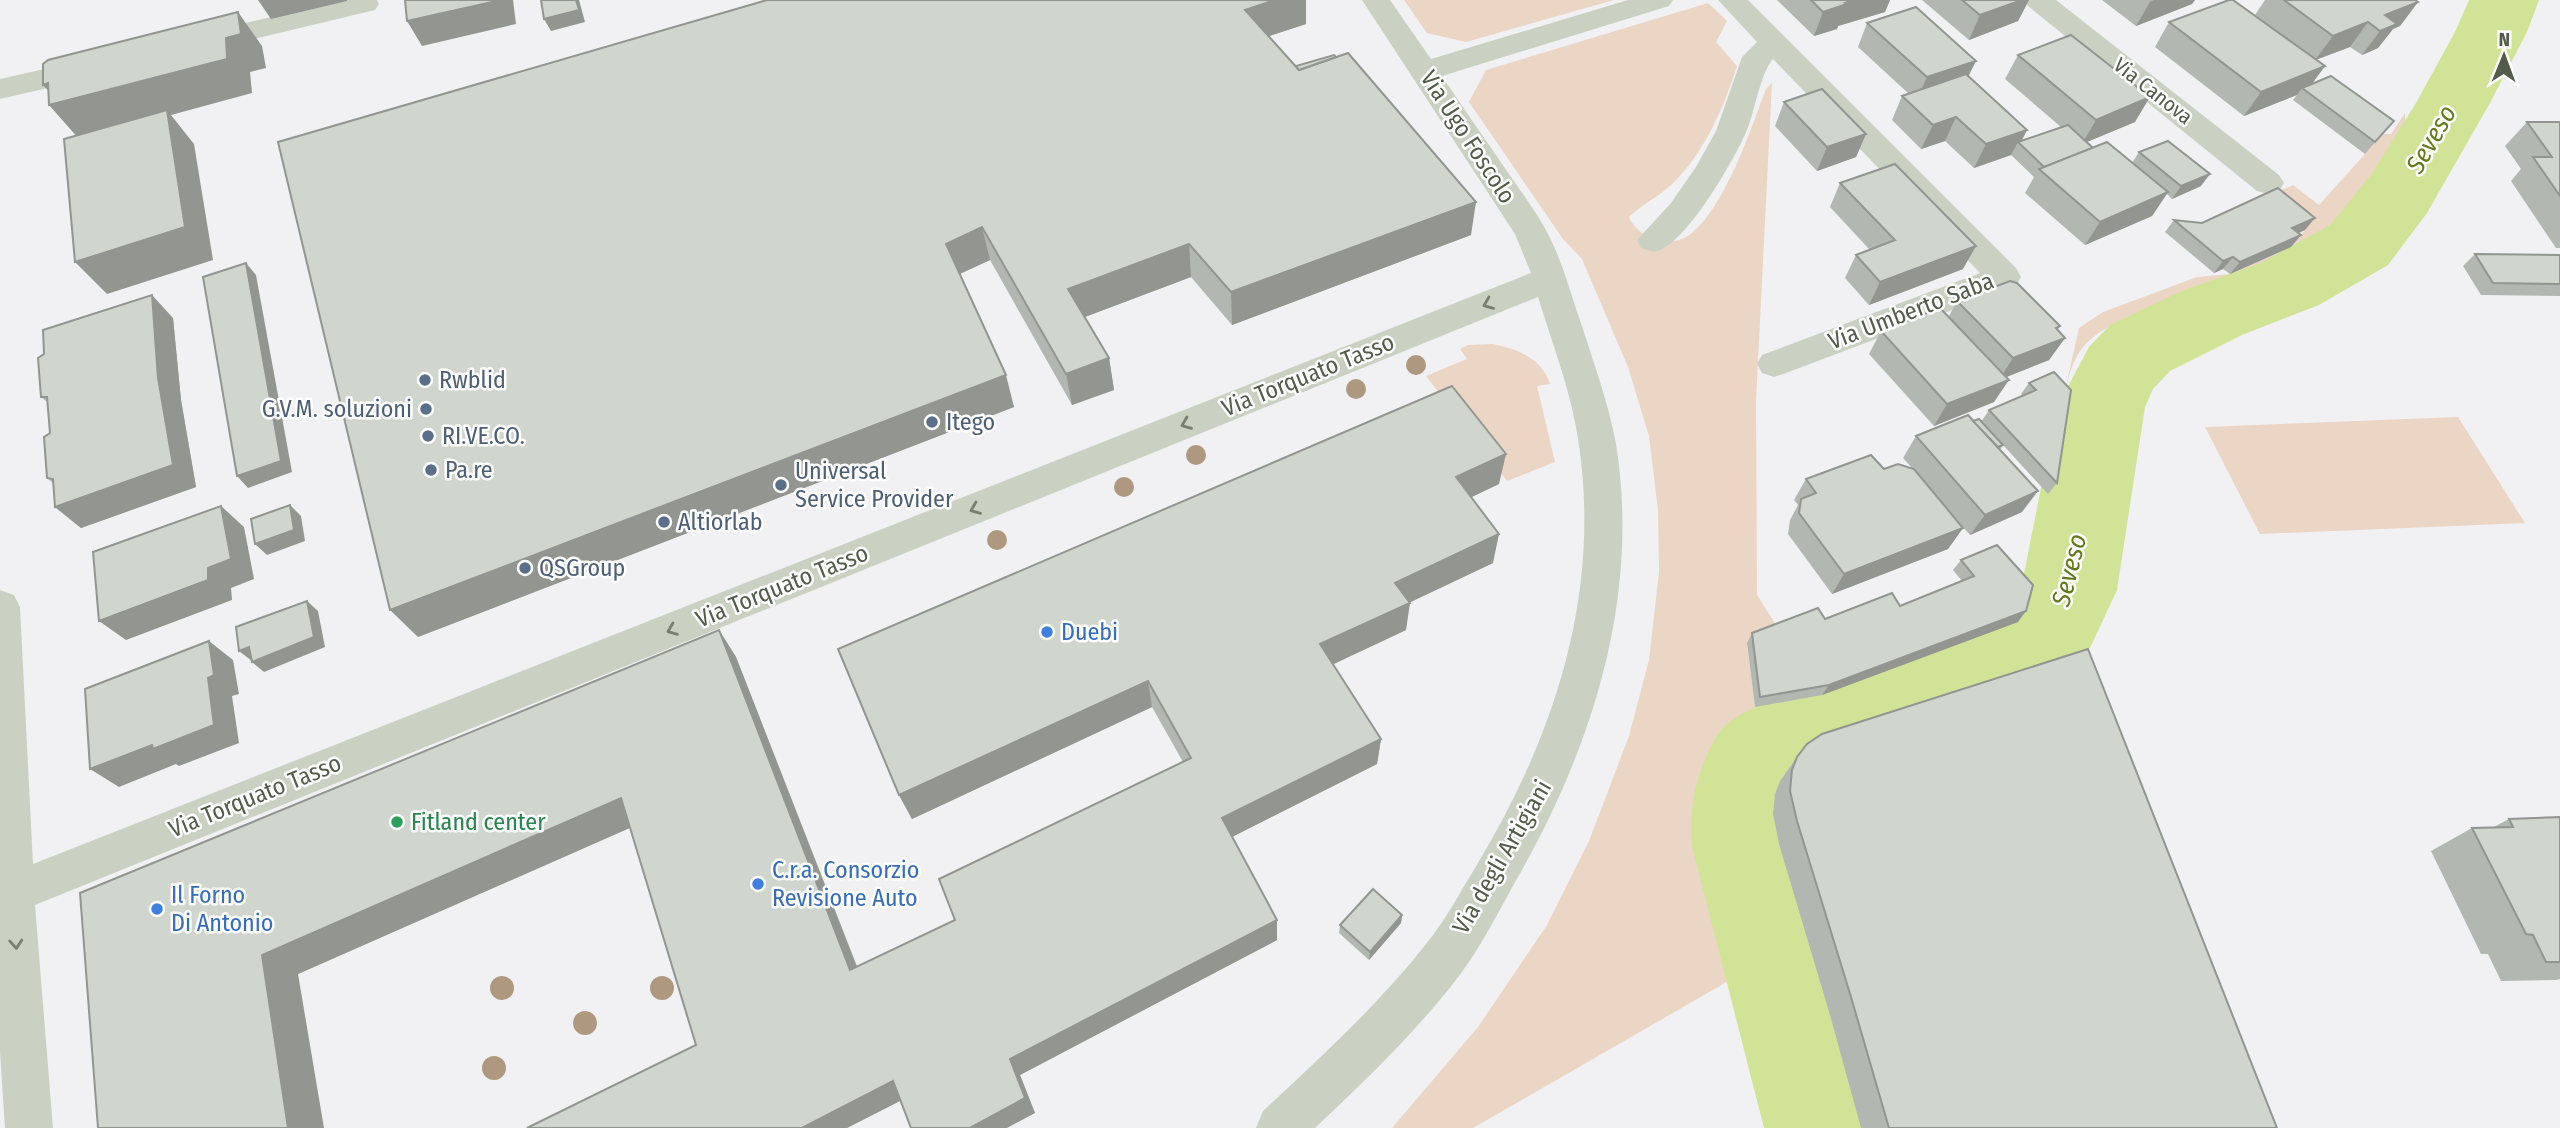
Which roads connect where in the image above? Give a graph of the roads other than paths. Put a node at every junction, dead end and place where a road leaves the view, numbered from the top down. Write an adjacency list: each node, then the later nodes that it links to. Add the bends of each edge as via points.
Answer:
1 (1377, 0): 9 (street, Via Ugo Foscolo)
2 (1659, 0): 9 (street)
3 (1732, 0): 6 (street, Via Umberto Saba)
4 (2038, 0): 11 (street, Via Canova)
5 (365, 4): 7 (street)
6 (1774, 44): 12 (street, via 1757,57 1731,131 1709,173 1682,211); 14 (street, Via Umberto Saba, via 2004,278)
7 (169, 50)
8 (117, 62): 10 (street)
9 (1424, 71): 13 (street, Via Ugo Foscolo, via 1530,230)
10 (0, 89)
11 (2268, 183)
12 (1653, 240)
13 (1552, 278): 16 (street, Via Torquato Tasso, one-way to 16); 18 (street, Via degli Artigiani, via 1584,382 1598,446 1603,502 1600,588 1586,674 1554,765 1510,853 1443,959 1357,1058)
14 (1774, 364)
15 (0, 607): 16 (street)
16 (12, 893): 17 (street, one-way to 17)
17 (29, 1128)
18 (1280, 1128)

